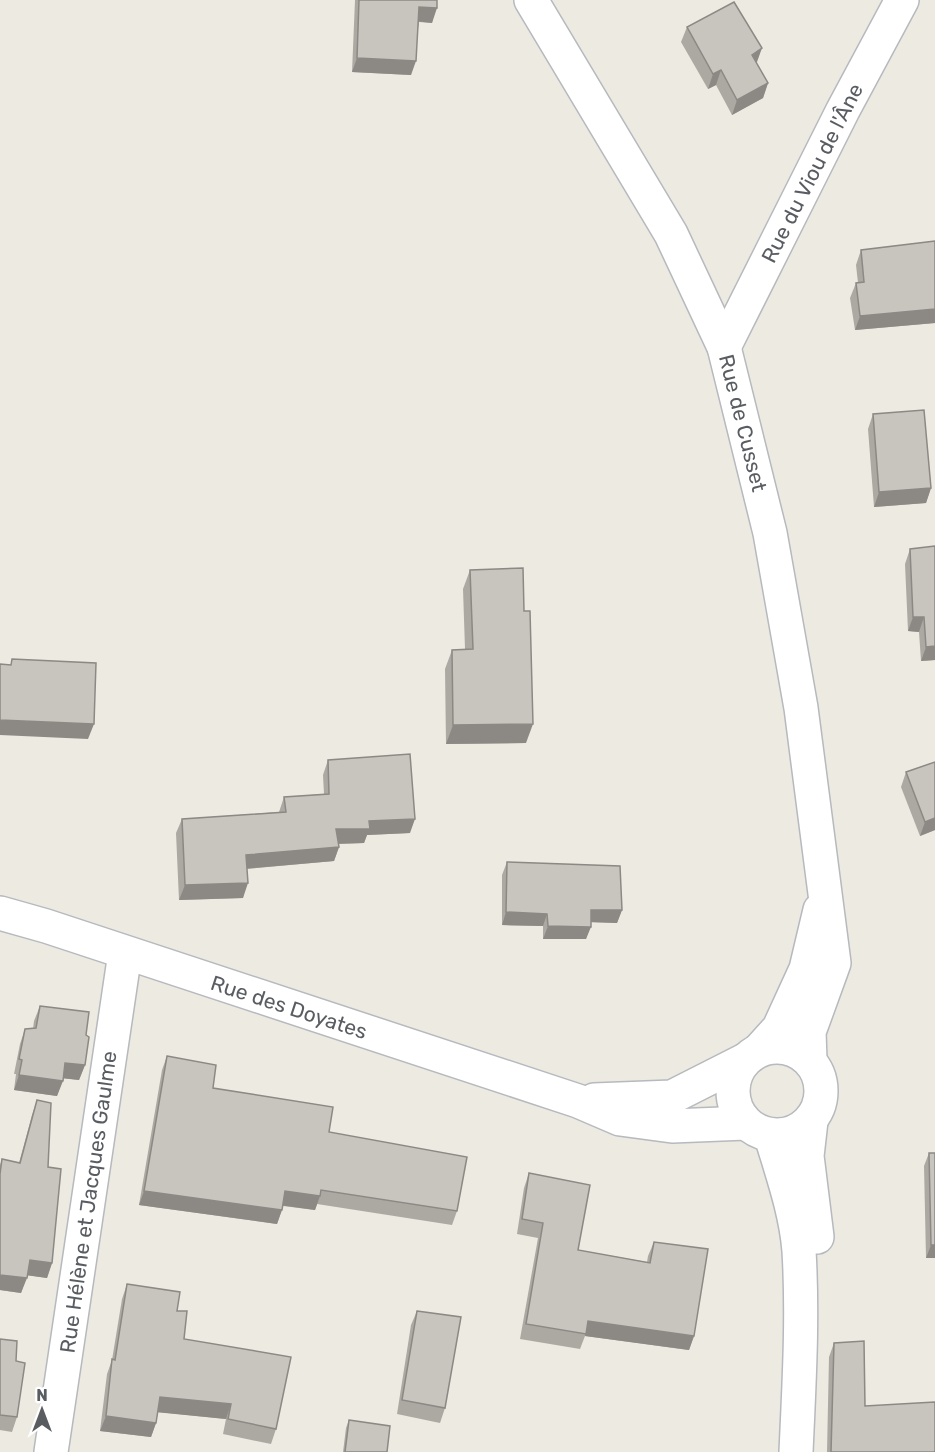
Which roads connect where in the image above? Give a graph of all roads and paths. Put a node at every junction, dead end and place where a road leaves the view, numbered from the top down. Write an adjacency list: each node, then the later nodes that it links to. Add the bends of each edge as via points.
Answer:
1 (531, 0): 3 (street, Rue de Cusset, via 671,234)
2 (902, 0): 3 (street, Rue du Viou de l'Âne)
3 (724, 347): 4 (street, Rue de Cusset, via 770,533 801,708)
4 (825, 891): 7 (street, Rue de Cusset, via 806,969 779,1028); 8 (street, Rue de Cusset, via 834,963 809,1032)
5 (0, 913): 6 (street, Rue des Doyates)
6 (124, 953): 9 (street, Rue des Doyates); 13 (street, Rue Hélène et Jacques Gaulme)
7 (753, 1055): 8 (street, via 778,1047 796,1050); 9 (street, Rue des Doyates, via 672,1097); 11 (street, via 735,1077 732,1092 736,1110)
8 (810, 1060): 10 (street, via 822,1092 819,1109)
9 (578, 1101): 11 (street, Rue des Doyates, via 620,1119)
10 (811, 1121): 11 (street, via 794,1133); 12 (street, via 807,1156 818,1246)
11 (759, 1130): 12 (street, via 788,1196 798,1249)
12 (800, 1333): 14 (street)
13 (51, 1452)
14 (796, 1452)

